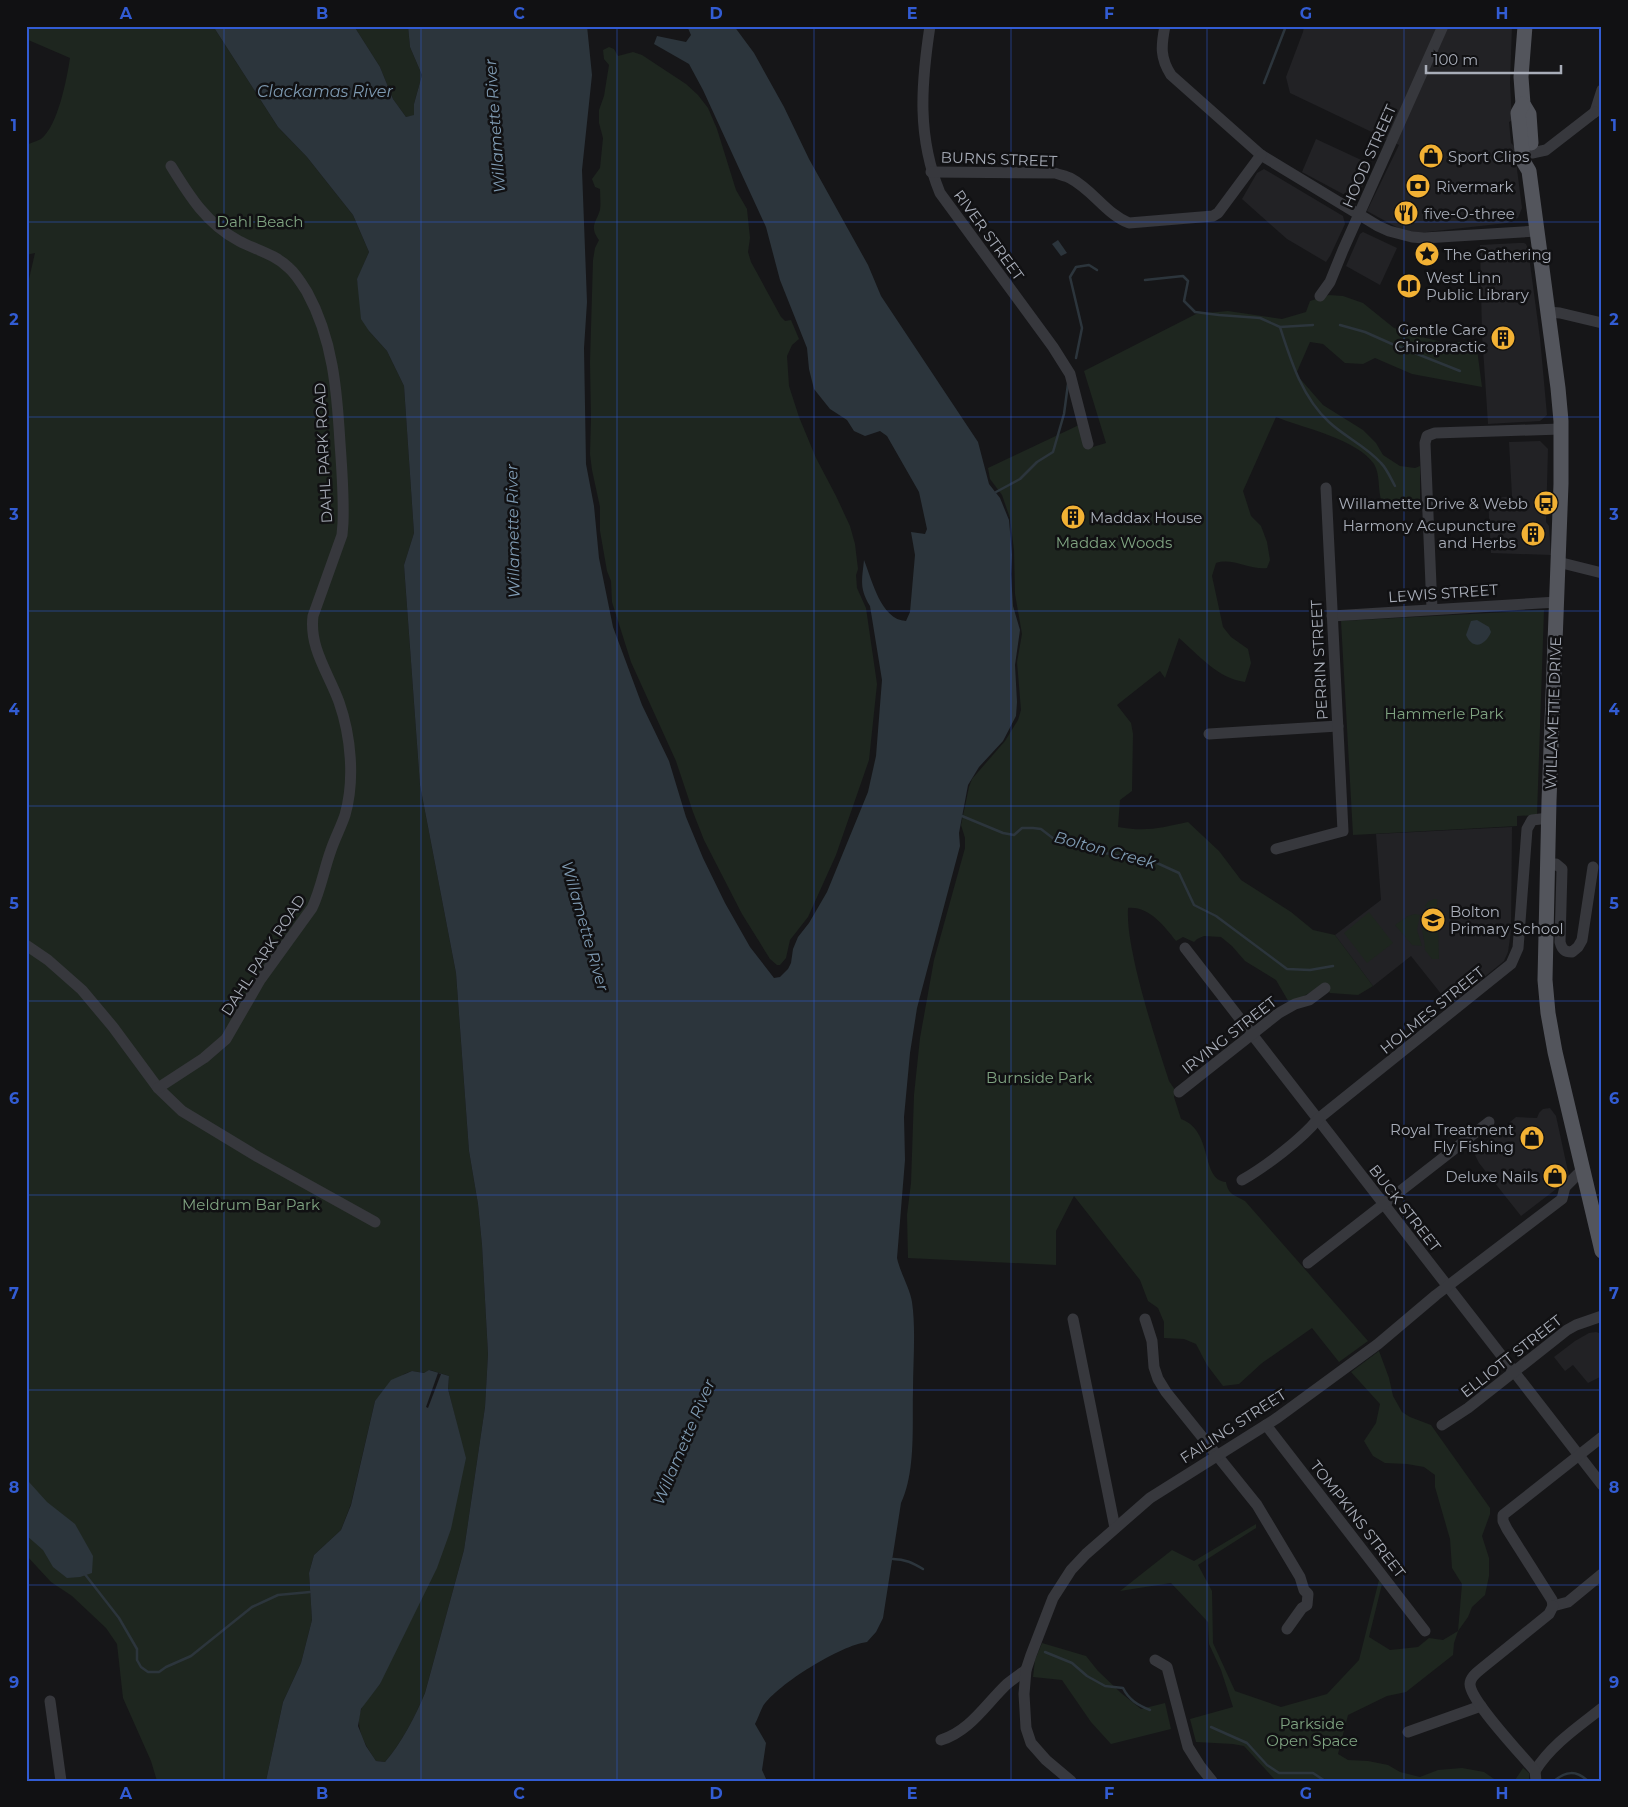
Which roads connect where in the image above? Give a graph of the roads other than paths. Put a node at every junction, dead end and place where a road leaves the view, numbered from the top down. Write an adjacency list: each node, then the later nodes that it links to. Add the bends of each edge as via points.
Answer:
1 (930, 26): 12 (street, RIVER STREET, via 925,58 923,126)
2 (1165, 26): 9 (street, via 1162,48 1164,64 1171,75)
3 (1443, 26): 13 (street, HOOD STREET)
4 (1525, 26): 6 (main road, WILLAMETTE DRIVE, via 1520,71)
5 (1602, 90): 7 (street)
6 (1523, 104): 8 (main road, WILLAMETTE DRIVE, via 1529,114); 11 (main road, WILLAMETTE DRIVE, via 1518,113 1523,161)
7 (1599, 113): 8 (street, via 1546,150)
8 (1532, 154): 11 (main road, WILLAMETTE DRIVE)
9 (1261, 156): 12 (street, BURNS STREET, via 1213,216 1129,223 1118,219 1082,186 1055,173); 13 (street)
10 (171, 166): 36 (street, DAHL PARK ROAD, via 218,229 276,257 290,268 312,301 326,337 338,411 343,523 342,535 313,616 312,630 316,648 344,716 350,771 345,814 312,908 260,980 226,1039 217,1049)
11 (1529, 171): 14 (main road, WILLAMETTE DRIVE)
12 (931, 172): 19 (street, RIVER STREET, via 940,193 1070,374)
13 (1360, 214): 14 (street, via 1389,231 1412,237); 15 (street, HOOD STREET, via 1330,282)
14 (1538, 230): 16 (main road, WILLAMETTE DRIVE)
15 (1320, 296)
16 (1548, 312): 17 (street); 18 (main road, WILLAMETTE DRIVE)
17 (1602, 322)
18 (1561, 429): 21 (main road, WILLAMETTE DRIVE); 24 (street, via 1435,433 1427,436)
19 (1088, 444)
20 (1326, 488): 25 (street, PERRIN STREET)
21 (1558, 562): 22 (street); 23 (main road, WILLAMETTE DRIVE)
22 (1602, 573)
23 (1557, 602): 24 (street, LEWIS STREET); 28 (main road, WILLAMETTE DRIVE)
24 (1432, 609): 25 (street, LEWIS STREET)
25 (1332, 616): 26 (street, PERRIN STREET)
26 (1338, 726): 27 (street); 29 (street, PERRIN STREET, via 1343,831)
27 (1209, 734)
28 (1549, 818): 30 (main road, WILLAMETTE DRIVE); 38 (street, HOLMES STREET, via 1532,820 1527,829 1518,948 1512,964)
29 (1276, 849)
30 (1548, 864): 31 (street, via 1556,864 1562,869 1560,942 1566,952 1572,952 1582,940); 40 (main road, WILLAMETTE DRIVE, via 1545,980 1548,1013)
31 (1593, 867)
32 (26, 946): 36 (street, via 48,960 82,990)
33 (1185, 948): 35 (street, BUCK STREET)
34 (1325, 988): 35 (street, IRVING STREET, via 1309,1000 1279,1013)
35 (1252, 1034): 37 (street, IRVING STREET); 38 (street, BUCK STREET)
36 (158, 1088): 43 (street, via 182,1111 203,1124)
37 (1179, 1092)
38 (1318, 1119): 41 (street, HOLMES STREET, via 1310,1129); 42 (street, BUCK STREET)
39 (1489, 1122): 42 (street)
40 (1583, 1169): 44 (main road, WILLAMETTE DRIVE); 46 (street, FAILING STREET, via 1565,1187 1562,1199)
41 (1242, 1180)
42 (1383, 1203): 45 (street); 46 (street, BUCK STREET)
43 (375, 1222)
44 (1602, 1251)
45 (1308, 1263)
46 (1448, 1287): 50 (street, BUCK STREET); 51 (street, FAILING STREET, via 1378,1344)
47 (1602, 1316): 50 (street, ELLIOTT STREET, via 1567,1330)
48 (1146, 1319): 55 (street, via 1158,1379)
49 (1073, 1320): 57 (street)
50 (1513, 1371): 52 (street, ELLIOTT STREET); 54 (street, BUCK STREET)
51 (1266, 1425): 55 (street, FAILING STREET); 61 (street, TOMPKINS STREET)
52 (1442, 1425)
53 (1602, 1437): 54 (street)
54 (1578, 1455): 56 (street, BUCK STREET); 59 (street, via 1503,1515 1507,1529)
55 (1216, 1456): 57 (street, FAILING STREET, via 1157,1493); 60 (street, via 1257,1505 1300,1578 1304,1590 1300,1595 1302,1608)
56 (1602, 1485)
57 (1115, 1528): 63 (street, FAILING STREET, via 1078,1562 1061,1584)
58 (1602, 1574): 59 (street, via 1568,1602)
59 (1554, 1606): 65 (street, via 1549,1614 1474,1675 1470,1682 1471,1692)
60 (1287, 1629)
61 (1425, 1631)
62 (1156, 1660): 72 (street, via 1167,1667 1188,1746)
63 (1026, 1670): 68 (street, via 966,1728); 71 (street, via 1024,1718 1031,1743)
64 (50, 1700): 70 (street)
65 (1481, 1706): 67 (street); 69 (street)
66 (1602, 1708): 69 (street, via 1554,1746)
67 (1408, 1732)
68 (940, 1740)
69 (1536, 1776)
70 (61, 1781)
71 (1071, 1781)
72 (1212, 1781)

